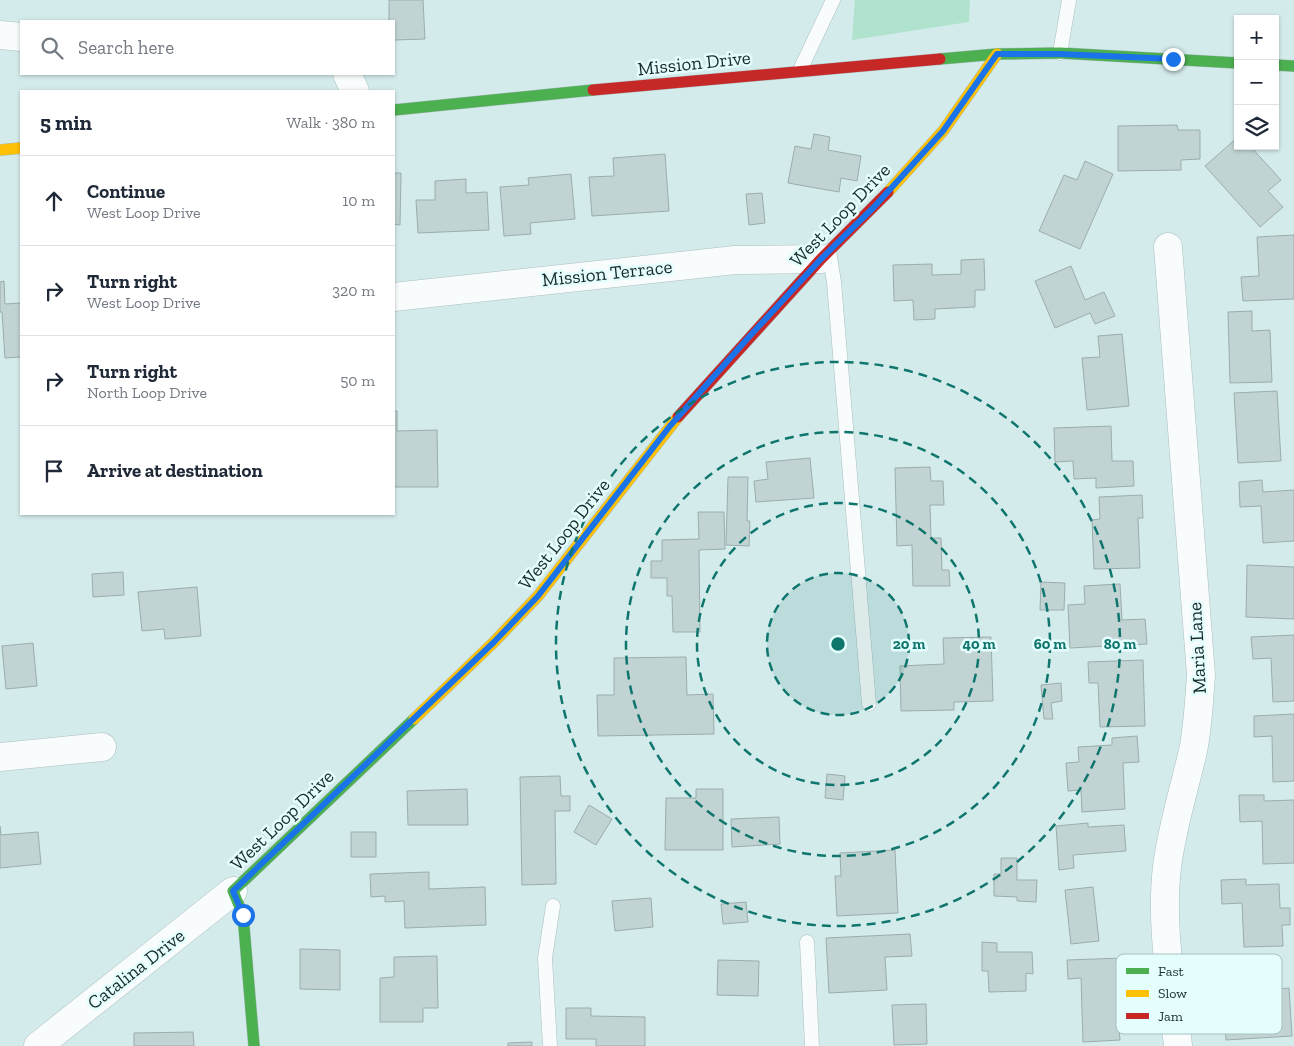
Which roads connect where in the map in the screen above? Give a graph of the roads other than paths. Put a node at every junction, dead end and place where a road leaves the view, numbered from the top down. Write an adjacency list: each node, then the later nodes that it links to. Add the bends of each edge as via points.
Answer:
1 (833, 0): 10 (lane)
2 (1069, 0): 6 (lane)
3 (0, 35): 4 (street)
4 (20, 37)
5 (997, 54): 6 (street, Mission Drive); 10 (street, Mission Drive); 17 (street, West Loop Drive, via 943,131)
6 (1060, 54): 7 (street, Mission Drive)
7 (1234, 63)
8 (1279, 65): 9 (street)
9 (1294, 66)
10 (800, 70): 13 (street, Mission Drive)
11 (348, 75): 12 (street)
12 (355, 90)
13 (395, 110)
14 (20, 148): 15 (street)
15 (0, 150)
16 (1168, 247): 25 (street, Maria Lane, via 1201,676 1193,751 1174,822 1167,868 1165,914)
17 (825, 255): 18 (street, Mission Terrace, via 735,260); 19 (lane, via 835,292); 22 (street, West Loop Drive, via 670,426 532,602)
18 (395, 297)
19 (869, 704)
20 (102, 747): 21 (street)
21 (0, 757)
22 (233, 891): 26 (street, Catalina Drive); 27 (street, West Loop Drive, via 243,915)
23 (553, 906): 28 (lane, via 545,958)
24 (808, 942): 29 (lane)
25 (1169, 954)
26 (38, 1046)
27 (254, 1046)
28 (550, 1046)
29 (812, 1046)

